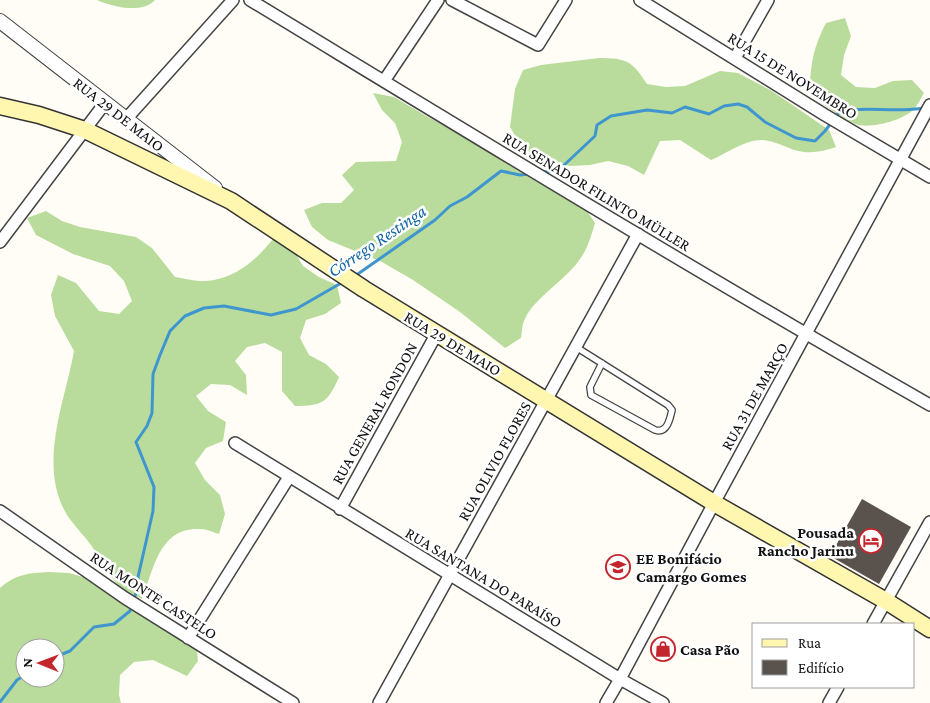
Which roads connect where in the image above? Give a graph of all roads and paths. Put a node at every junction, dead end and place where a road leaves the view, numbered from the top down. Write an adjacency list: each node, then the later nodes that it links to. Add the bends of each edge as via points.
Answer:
1 (233, 0): 14 (street)
2 (250, 0): 10 (street, RUA SENADOR FILINTO MÜLLER)
3 (438, 0): 10 (street)
4 (452, 0): 5 (street, via 538,45)
5 (566, 0)
6 (640, 0): 9 (street, RUA 15 DE NOVEMBRO)
7 (768, 0): 9 (street)
8 (0, 20): 11 (street, RUA 29 DE MAIO)
9 (735, 58): 16 (street, RUA 15 DE NOVEMBRO)
10 (384, 81): 19 (street, RUA SENADOR FILINTO MÜLLER)
11 (105, 103): 14 (street, RUA 29 DE MAIO); 15 (street)
12 (0, 106): 15 (main road)
13 (928, 110): 16 (street, RUA 31 DE MARÇO)
14 (126, 119): 18 (street, RUA 29 DE MAIO)
15 (85, 130): 18 (main road); 20 (street)
16 (901, 160): 17 (street, RUA 15 DE NOVEMBRO); 22 (street, RUA 31 DE MARÇO)
17 (930, 177)
18 (231, 201): 21 (main road, RUA 29 DE MAIO)
19 (638, 234): 22 (street, RUA SENADOR FILINTO MÜLLER); 23 (street, RUA OLIVIO FLORES)
20 (0, 242)
21 (437, 334): 25 (main road, RUA 29 DE MAIO); 30 (street, RUA GENERAL RONDON)
22 (806, 335): 26 (street, RUA SENADOR FILINTO MÜLLER); 29 (street, RUA 31 DE MARÇO)
23 (576, 346): 24 (lane); 25 (street, RUA OLIVIO FLORES)
24 (602, 363): 24 (lane, via 668,405 672,410 663,430 659,432 591,395 590,387)
25 (546, 400): 29 (main road, RUA 29 DE MAIO); 33 (street, RUA OLIVIO FLORES)
26 (930, 405)
27 (235, 443): 28 (street, RUA SANTANA DO PARAÍSO)
28 (289, 477): 30 (street, RUA SANTANA DO PARAÍSO); 37 (street)
29 (714, 503): 34 (main road, RUA 29 DE MAIO); 38 (street, RUA 31 DE MARÇO)
30 (340, 508): 33 (street, RUA SANTANA DO PARAÍSO)
31 (0, 511): 37 (street, RUA MONTE CASTELO)
32 (930, 522): 34 (street)
33 (450, 575): 38 (street, RUA SANTANA DO PARAÍSO); 41 (street, RUA OLIVIO FLORES)
34 (886, 601): 35 (street); 36 (main road, RUA 29 DE MAIO)
35 (874, 623)
36 (930, 629)
37 (188, 638): 40 (street, RUA MONTE CASTELO)
38 (620, 679): 42 (street, RUA 31 DE MARÇO); 43 (street, RUA SANTANA DO PARAÍSO)
39 (837, 688): 44 (street)
40 (294, 703)
41 (379, 703)
42 (606, 703)
43 (663, 703)
44 (829, 703)

